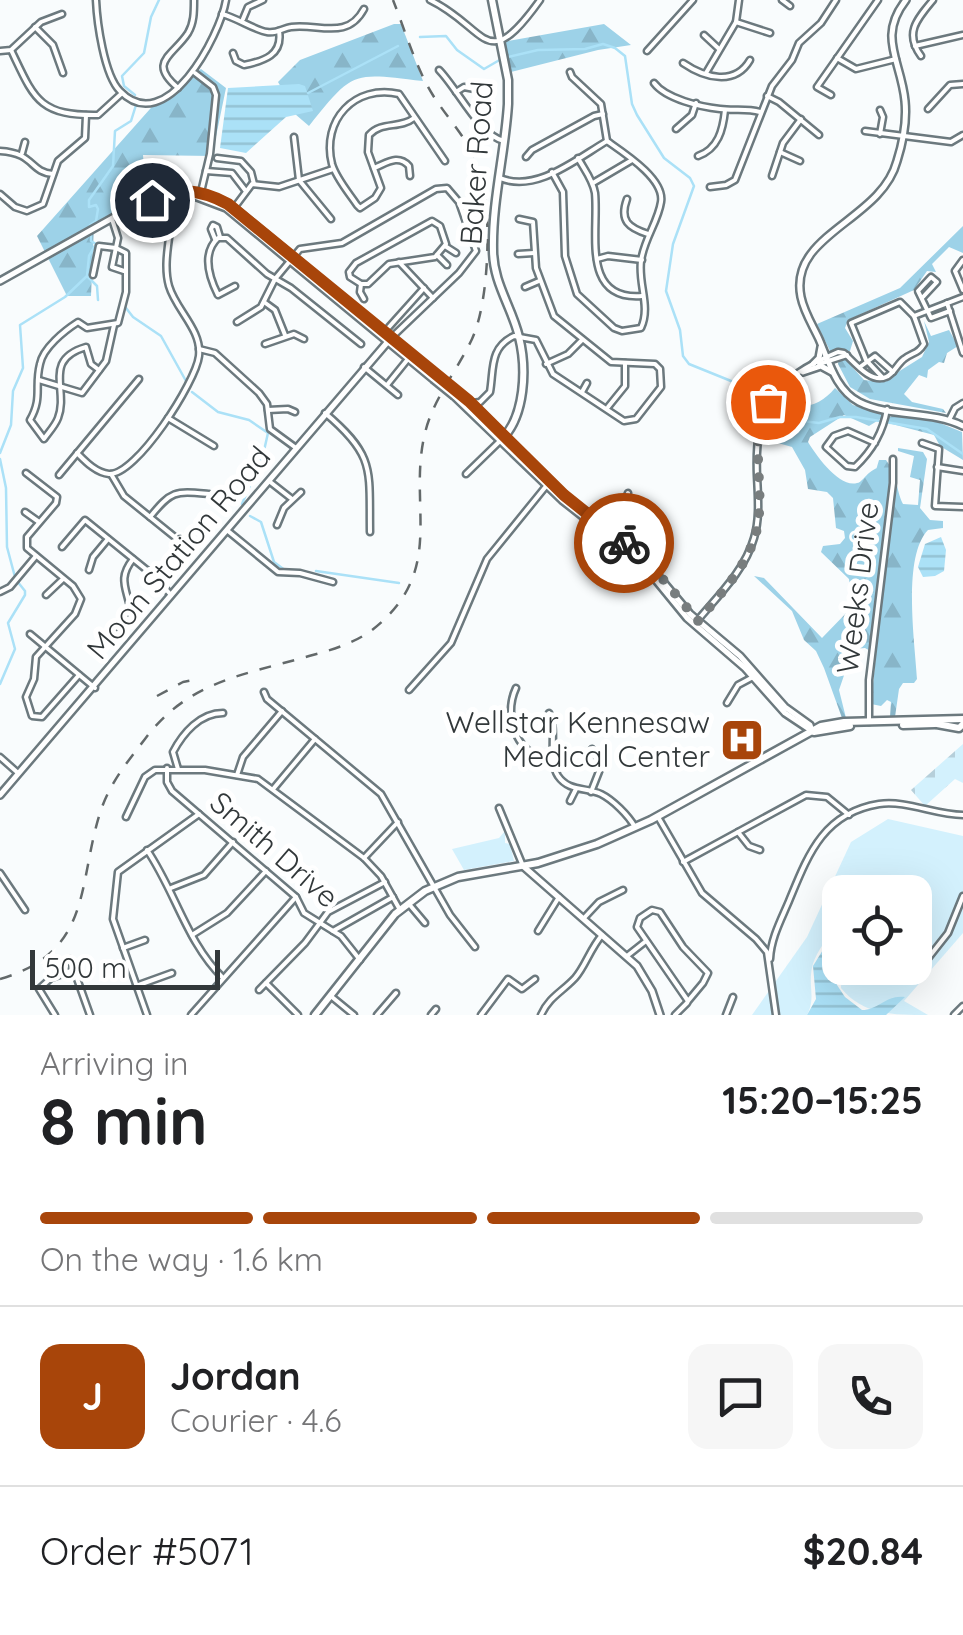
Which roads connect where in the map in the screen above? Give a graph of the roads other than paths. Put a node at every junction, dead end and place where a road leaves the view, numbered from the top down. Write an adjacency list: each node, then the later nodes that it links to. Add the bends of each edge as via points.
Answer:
1 (96, 0): 50 (street, via 107,65)
2 (194, 0): 47 (street, via 188,32 163,61)
3 (226, 0): 18 (street)
4 (264, 0): 19 (street, via 250,5)
5 (430, 0): 26 (street, via 480,38)
6 (492, 0): 26 (main road, Baker Road)
7 (540, 0): 26 (street)
8 (693, 0): 31 (street)
9 (739, 0): 20 (street)
10 (782, 0): 15 (street)
11 (836, 0): 52 (street)
12 (878, 0): 34 (street)
13 (906, 0): 35 (street, via 890,27)
14 (933, 0): 27 (street, via 913,24)
15 (790, 6)
16 (364, 9): 22 (street, via 342,28)
17 (62, 14): 21 (street)
18 (222, 14): 19 (street); 39 (street)
19 (243, 20): 22 (street, via 265,32)
20 (736, 22): 23 (street); 28 (street)
21 (35, 27): 29 (street); 41 (street, via 53,45)
22 (279, 31): 32 (street, via 272,56 244,65)
23 (770, 34)
24 (704, 35): 28 (street)
25 (963, 35): 27 (street)
26 (502, 41): 69 (main road, Baker Road, via 508,80)
27 (915, 46): 33 (street)
28 (718, 48): 42 (street)
29 (11, 50): 30 (street); 59 (street, via 39,102)
30 (0, 51)
31 (647, 51)
32 (233, 53)
33 (921, 56)
34 (837, 58): 35 (street, via 856,68); 51 (street, via 816,88)
35 (896, 59): 68 (street, via 905,102)
36 (750, 60): 42 (street, via 736,76)
37 (683, 63): 42 (street)
38 (439, 70): 49 (street)
39 (194, 71): 43 (street); 44 (street)
40 (570, 72): 58 (street, via 601,104)
41 (63, 73)
42 (706, 73)
43 (199, 77): 44 (street); 85 (street, via 213,87 216,109)
44 (186, 80): 47 (street)
45 (654, 83): 53 (street)
46 (963, 84): 54 (street, via 950,85)
47 (178, 88): 50 (street, via 146,102)
48 (485, 91): 49 (street)
49 (456, 92): 69 (street, via 492,137)
50 (122, 94): 59 (street, via 105,112)
51 (831, 95)
52 (767, 96): 57 (street); 61 (street)
53 (696, 104): 55 (street); 62 (street)
54 (928, 109)
55 (725, 110): 57 (street); 75 (street, via 712,149)
56 (880, 110): 64 (street)
57 (760, 112): 95 (street, via 734,180)
58 (602, 114): 71 (street); 76 (street)
59 (86, 116): 88 (street, via 86,138 58,160)
60 (414, 118): 82 (street); 83 (street, via 370,132 366,146); 84 (street, via 397,92 358,97 332,127)
61 (801, 119): 65 (street); 73 (street)
62 (676, 129)
63 (866, 131): 64 (street)
64 (880, 134): 68 (street)
65 (818, 135)
66 (963, 136): 68 (street, via 951,142)
67 (294, 137): 92 (street)
68 (902, 138): 150 (street, via 881,194 806,260 801,299)
69 (504, 141): 91 (main road, Baker Road)
70 (26, 142): 74 (street)
71 (607, 142): 79 (street); 80 (street)
72 (0, 150): 74 (street)
73 (780, 152): 81 (street); 90 (street)
74 (22, 153): 88 (street)
75 (698, 156)
76 (526, 157)
77 (217, 158): 78 (street)
78 (236, 158): 87 (street); 93 (street)
79 (578, 158): 86 (street); 94 (street)
80 (633, 159): 94 (street); 106 (street, via 662,198)
81 (800, 160)
82 (445, 161)
83 (374, 168): 84 (street, via 380,191 359,207); 89 (street, via 402,160)
84 (333, 169): 92 (street)
85 (206, 170): 87 (street); 99 (street)
86 (552, 172): 91 (street, via 527,184); 131 (street, via 563,192 564,256 577,294 622,331 641,328 647,314)
87 (231, 173): 96 (street)
88 (53, 174): 97 (street, via 38,208 27,211)
89 (410, 176)
90 (772, 176)
91 (501, 178): 144 (main road, Baker Road, via 494,268)
92 (298, 179): 93 (street, via 276,188); 105 (street)
93 (254, 184): 96 (street)
94 (593, 184): 114 (street)
95 (710, 187)
96 (245, 190): 102 (street)
97 (0, 194)
98 (172, 195): 99 (street); 101 (street); 152 (street, via 168,280)
99 (200, 195): 101 (street, via 165,192); 102 (street)
100 (627, 200): 106 (street, via 626,224)
101 (145, 202): 104 (street)
102 (232, 210): 113 (street)
103 (519, 218): 111 (street, via 533,222)
104 (112, 219): 108 (street); 122 (street)
105 (331, 219)
106 (648, 234): 115 (street)
107 (445, 246): 109 (street); 112 (street); 124 (street, via 438,224 424,223 356,263 350,277)
108 (116, 248): 119 (street, via 126,253); 119 (street, via 112,267); 120 (street, via 98,248)
109 (456, 253)
110 (518, 254): 111 (street)
111 (534, 254): 123 (street)
112 (437, 256): 117 (street); 118 (street)
113 (289, 258): 121 (street); 133 (street, via 305,247 342,243 443,188 460,202 476,250); 146 (street)
114 (596, 259): 115 (street); 131 (street, via 612,288)
115 (642, 260): 131 (street)
116 (963, 260): 129 (street, via 956,271)
117 (399, 262): 124 (street); 128 (street)
118 (447, 265)
119 (124, 271): 141 (street, via 122,315)
120 (93, 274)
121 (275, 279): 125 (street, via 218,238 210,247 210,280 218,295); 135 (street); 149 (street)
122 (0, 281)
123 (539, 281): 127 (street); 147 (street, via 552,313)
124 (361, 284): 132 (street)
125 (235, 286)
126 (411, 287): 130 (street)
127 (525, 287)
128 (424, 288): 130 (street); 133 (street)
129 (963, 294): 136 (street)
130 (420, 295): 142 (street)
131 (642, 296)
132 (364, 298)
133 (433, 298): 146 (street)
134 (923, 298): 137 (street)
135 (264, 302): 140 (street); 143 (street)
136 (948, 303): 137 (street); 138 (street)
137 (928, 310): 138 (street, via 931,318); 139 (street)
138 (950, 311): 151 (street)
139 (914, 316): 155 (street, via 898,302 852,323); 163 (street, via 923,346)
140 (237, 322)
141 (114, 324): 161 (street); 168 (street, via 87,328 78,322 68,329 42,358)
142 (389, 327)
143 (286, 336): 145 (street); 148 (street)
144 (519, 336): 157 (street, via 538,342); 176 (street, via 499,348 492,388); 188 (main road, Baker Road, via 521,408)
145 (304, 339)
146 (389, 340): 153 (street); 159 (street, Moon Station Road); 165 (street)
147 (582, 340): 156 (street, via 611,362); 157 (street)
148 (265, 344)
149 (361, 344)
150 (821, 344): 154 (street); 158 (street)
151 (962, 348)
152 (199, 349): 181 (street, via 215,353 256,389); 185 (street, via 186,391)
153 (408, 359): 165 (street); 172 (street)
154 (827, 359): 158 (street); 160 (street, via 840,352); 162 (street); 164 (street)
155 (866, 360): 160 (street); 163 (street, via 875,356); 166 (street)
156 (625, 363): 179 (street, via 625,386); 179 (street, via 655,364 661,387 632,421)
157 (546, 364): 173 (street)
158 (813, 364): 169 (street)
159 (364, 367): 172 (street); 184 (street, Moon Station Road)
160 (860, 367): 166 (street)
161 (99, 370): 171 (street, via 80,394); 171 (street, via 82,348 64,362)
162 (803, 372): 164 (street, via 821,366); 169 (street)
163 (893, 372): 166 (street)
164 (834, 374): 180 (street, via 853,398)
165 (436, 377): 174 (street, bridge)
166 (883, 378)
167 (140, 379): 193 (street)
168 (38, 380): 171 (street); 171 (street, via 40,401 30,420 44,439 60,415)
169 (788, 380): 226 (street, via 768,402 758,429 754,539)
170 (587, 383): 173 (street)
171 (59, 386)
172 (386, 386): 175 (street)
173 (582, 392): 179 (street)
174 (455, 393): 177 (street); 188 (street)
175 (398, 395)
176 (480, 402): 177 (street); 182 (street)
177 (472, 403): 182 (street)
178 (963, 403): 186 (street)
179 (607, 408)
180 (887, 409): 186 (street); 189 (street)
181 (268, 410): 183 (street); 192 (street, via 272,432)
182 (481, 411): 188 (street)
183 (295, 412)
184 (325, 413): 192 (street, Moon Station Road); 214 (street, via 350,434 366,460)
185 (168, 418): 191 (street); 198 (street, via 125,468)
186 (949, 420): 187 (street)
187 (963, 426)
188 (503, 437): 199 (street); 202 (street); 211 (street)
189 (874, 443): 189 (street, via 851,468 826,447 848,431)
190 (922, 443): 195 (street, via 938,447)
191 (214, 446)
192 (296, 448): 201 (street, Moon Station Road)
193 (77, 453): 198 (street); 200 (street)
194 (893, 459): 245 (street, Weeks Drive)
195 (937, 467): 196 (street); 207 (street, via 935,506)
196 (963, 472)
197 (26, 473): 210 (street, via 58,497)
198 (111, 474): 209 (street, via 124,496)
199 (466, 474)
200 (59, 475)
201 (269, 481): 206 (street); 213 (street, Moon Station Road)
202 (547, 486): 226 (street, via 642,563); 236 (street, via 488,560 451,643)
203 (302, 492): 206 (street)
204 (628, 493): 211 (street)
205 (210, 494): 209 (street, via 173,493)
206 (292, 499): 212 (street)
207 (963, 507)
208 (25, 512): 210 (street)
209 (150, 517): 216 (street)
210 (39, 522): 218 (street, via 26,542)
211 (600, 524): 226 (street, via 651,566)
212 (277, 525)
213 (228, 531): 222 (street, via 278,572); 225 (street, Moon Station Road)
214 (370, 532)
215 (108, 538): 217 (street, via 85,520); 219 (street); 220 (street)
216 (182, 540)
217 (62, 547)
218 (36, 556): 221 (street); 223 (street)
219 (132, 559): 225 (street); 229 (street, via 122,583 130,607)
220 (90, 570)
221 (63, 579): 224 (street); 228 (street, via 81,599)
222 (333, 582)
223 (0, 592)
224 (46, 595)
225 (172, 596): 234 (street, Moon Station Road)
226 (696, 623): 230 (street); 247 (street, via 740,656 784,707 810,725)
227 (30, 634): 228 (street)
228 (44, 646): 231 (street); 231 (street, via 26,697 34,718 44,716)
229 (100, 646)
230 (744, 668): 232 (street); 233 (street)
231 (79, 675): 234 (street)
232 (753, 677): 233 (street); 247 (street)
233 (744, 682): 238 (street)
234 (95, 688): 256 (street, Moon Station Road)
235 (516, 688): 242 (street)
236 (408, 690)
237 (264, 692): 239 (street)
238 (726, 703)
239 (282, 712): 248 (street); 257 (street, via 243,757)
240 (223, 713): 255 (street, via 204,717 187,732 173,752)
241 (549, 714): 251 (street)
242 (512, 716): 243 (street); 251 (street, via 518,741 536,757)
243 (494, 718)
244 (963, 720): 246 (main road, via 959,728); 246 (main road, via 951,710)
245 (870, 722): 246 (main road); 247 (main road)
246 (939, 722): 247 (main road)
247 (809, 733): 266 (main road)
248 (315, 739): 258 (street); 269 (street, via 381,794)
249 (592, 750): 252 (street)
250 (0, 756): 256 (street)
251 (554, 761): 259 (street, via 559,777)
252 (602, 764): 253 (street); 260 (street)
253 (609, 764)
254 (167, 768): 255 (street); 264 (street, Smith Drive, via 172,791); 268 (street, via 145,777)
255 (178, 769): 257 (street)
256 (18, 773): 261 (street, Moon Station Road)
257 (237, 775): 258 (street)
258 (274, 788): 275 (street)
259 (576, 789): 260 (street); 262 (street)
260 (591, 792): 270 (street, via 602,794)
261 (0, 795)
262 (570, 801)
263 (500, 808): 278 (street)
264 (199, 814): 272 (street, Smith Drive); 273 (street)
265 (850, 815): 267 (street, via 892,803); 271 (street, via 812,794); 302 (street, via 810,848)
266 (658, 816): 270 (main road); 276 (street)
267 (961, 816)
268 (126, 817)
269 (398, 822): 275 (street); 283 (street)
270 (633, 828): 277 (main road)
271 (738, 832): 274 (street); 276 (street)
272 (232, 842): 279 (street, Smith Drive); 284 (street, via 204,874)
273 (146, 850): 284 (street); 305 (street, via 118,872 112,912)
274 (760, 850)
275 (364, 858): 282 (street)
276 (683, 862): 303 (street, via 702,894)
277 (538, 863): 278 (main road); 281 (main road)
278 (523, 866): 281 (street); 283 (main road)
279 (266, 870): 288 (street, Smith Drive); 299 (street, via 227,913)
280 (0, 873): 291 (street)
281 (534, 877): 286 (street)
282 (384, 882): 289 (street); 294 (street)
283 (434, 886): 290 (main road); 304 (street)
284 (171, 888): 299 (street)
285 (624, 890): 293 (street)
286 (559, 896): 293 (street); 297 (street)
287 (963, 896): 306 (street)
288 (296, 897): 294 (street, Smith Drive, via 304,913); 313 (street)
289 (393, 897): 292 (street); 296 (street)
290 (408, 902): 292 (main road); 295 (street)
291 (24, 910)
292 (400, 910): 310 (main road)
293 (584, 918): 298 (street)
294 (320, 922): 296 (street, Smith Drive); 315 (street)
295 (425, 923)
296 (333, 931): 310 (street, Smith Drive)
297 (538, 932)
298 (602, 935): 307 (street); 334 (street)
299 (192, 936): 313 (street)
300 (145, 940): 305 (street)
301 (646, 941): 307 (street); 321 (street); 321 (street, via 638,921 658,910 686,952 707,969)
302 (772, 941): 303 (street); 309 (street)
303 (760, 942): 309 (street)
304 (475, 947)
305 (123, 948): 316 (street)
306 (932, 953)
307 (627, 956): 335 (street, via 645,977)
308 (70, 959): 311 (street)
309 (770, 959): 338 (street)
310 (360, 960): 319 (main road)
311 (74, 970): 324 (street, via 40,989); 325 (street)
312 (172, 973): 316 (street)
313 (223, 978): 327 (street)
314 (535, 979): 333 (street, via 522,989 510,980 500,986)
315 (266, 983): 317 (street); 328 (street)
316 (136, 986): 326 (street)
317 (260, 990)
318 (396, 993): 331 (street)
319 (332, 997): 329 (main road); 330 (street)
320 (734, 997): 337 (street)
321 (688, 1001): 336 (street)
322 (963, 1006): 339 (street)
323 (436, 1008): 332 (street)
324 (56, 1015)
325 (90, 1015)
326 (147, 1015)
327 (191, 1015)
328 (298, 1015)
329 (316, 1015)
330 (354, 1015)
331 (377, 1015)
332 (431, 1015)
333 (482, 1015)
334 (541, 1015)
335 (660, 1015)
336 (676, 1015)
337 (726, 1015)
338 (776, 1015)
339 (954, 1015)

